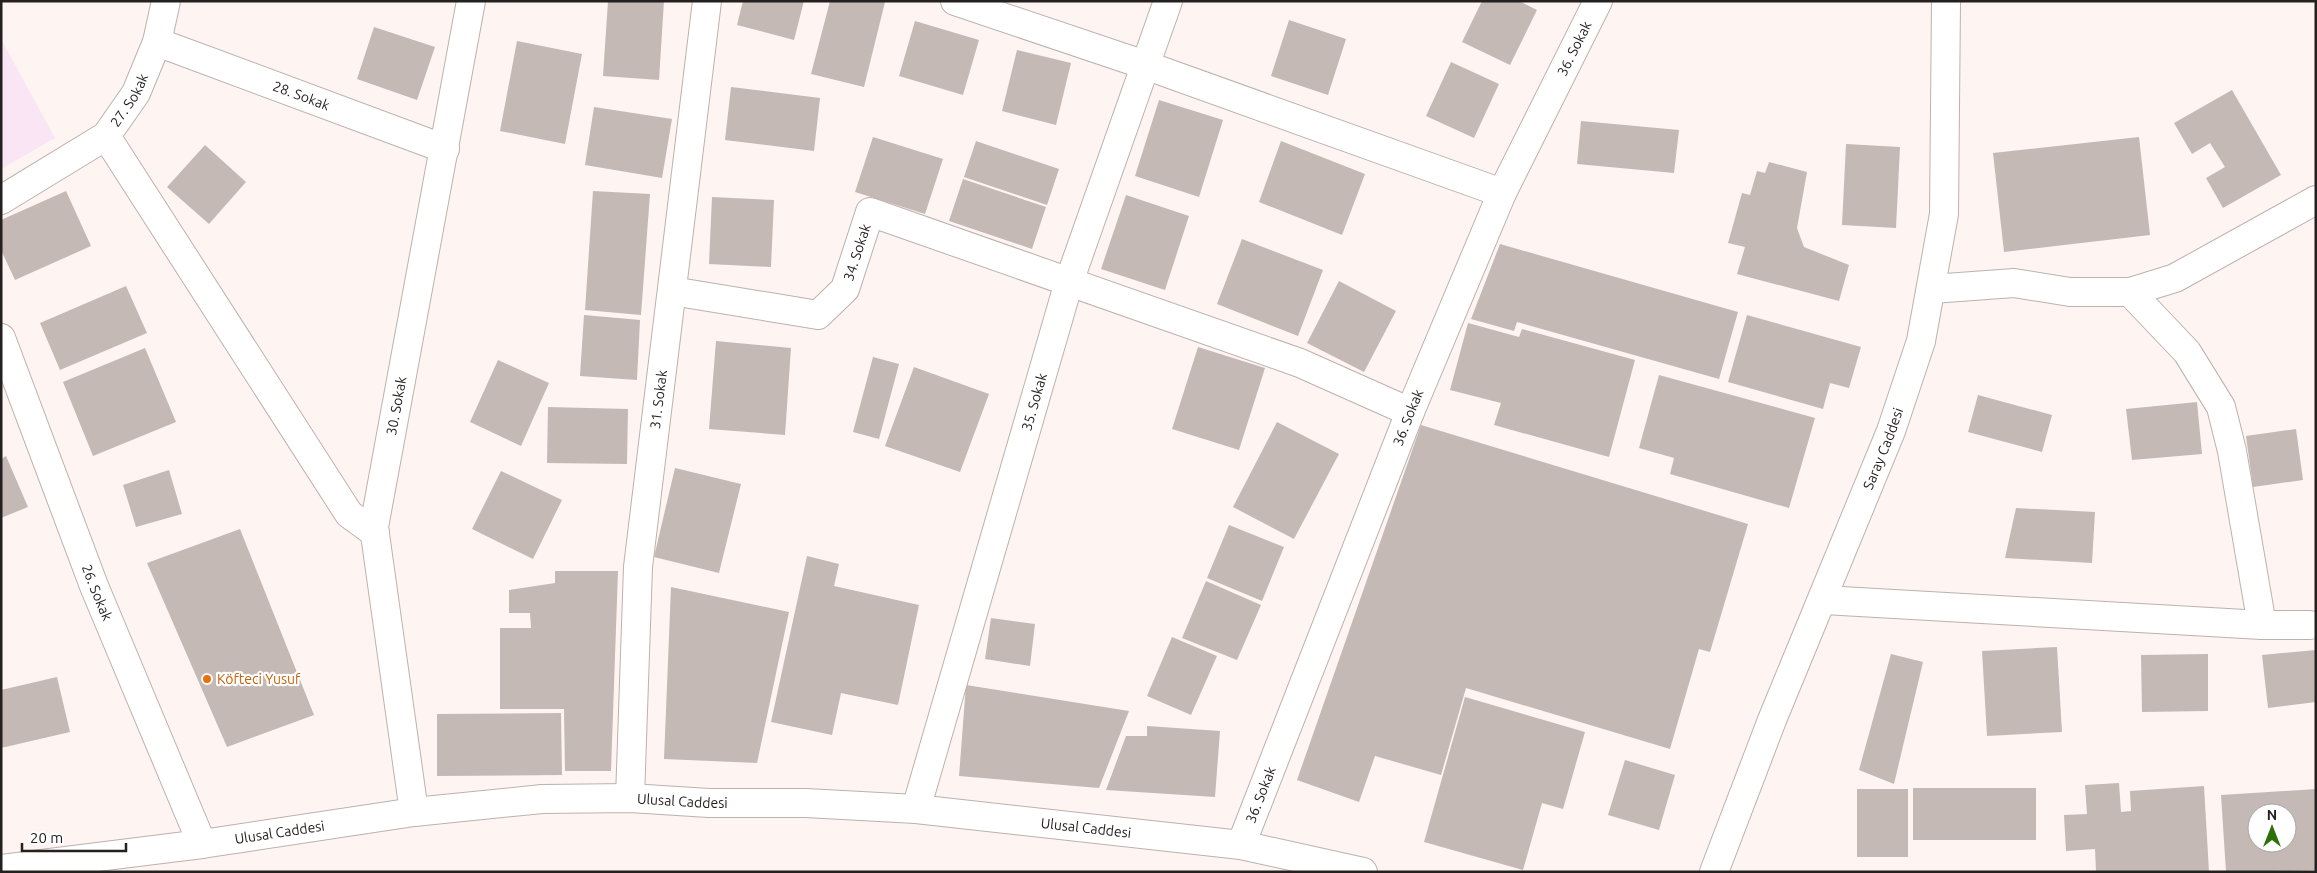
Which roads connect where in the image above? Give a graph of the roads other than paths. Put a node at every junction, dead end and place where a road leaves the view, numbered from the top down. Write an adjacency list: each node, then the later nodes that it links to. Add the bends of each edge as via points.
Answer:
1 (166, 1): 8 (street, 27. Sokak)
2 (471, 1): 11 (street, 30. Sokak)
3 (706, 1): 17 (street, 31. Sokak)
4 (955, 1): 9 (street)
5 (1168, 1): 9 (street, 35. Sokak)
6 (1598, 1): 12 (street, 36. Sokak)
7 (1946, 1): 16 (street, Saray Caddesi, via 1944,214)
8 (156, 42): 10 (street, 27. Sokak, via 136,93); 11 (street, 28. Sokak)
9 (1145, 65): 12 (street); 15 (street, 35. Sokak)
10 (106, 136): 13 (street, 27. Sokak); 21 (street, via 349,514)
11 (445, 149): 21 (street, 30. Sokak)
12 (1502, 192): 20 (street, 36. Sokak)
13 (1, 200)
14 (2316, 200): 18 (street, via 2175,278)
15 (1069, 282): 17 (street, 34. Sokak, via 870,212 845,289 818,315); 20 (street, via 1300,363); 26 (street, 35. Sokak)
16 (1932, 289): 18 (street, via 2014,283 2070,292); 22 (street, Saray Caddesi, via 1921,341 1891,431)
17 (672, 290): 25 (street, 31. Sokak, via 638,566)
18 (2130, 292): 23 (street, via 2187,352 2221,408 2232,451)
19 (1, 338): 28 (street, 26. Sokak, via 94,586)
20 (1410, 412): 29 (street, 36. Sokak)
21 (375, 532): 27 (street, 30. Sokak)
22 (1824, 600): 23 (street); 32 (street, Saray Caddesi, via 1772,720)
23 (2262, 625): 24 (street)
24 (2310, 625)
25 (630, 798): 26 (street, Ulusal Caddesi); 27 (street, Ulusal Caddesi, via 542,799)
26 (916, 808): 29 (street, Ulusal Caddesi)
27 (414, 812): 28 (street, Ulusal Caddesi)
28 (202, 844): 30 (street, Ulusal Caddesi)
29 (1241, 845): 31 (street, Ulusal Caddesi)
30 (1, 869)
31 (1363, 872)
32 (1714, 872)

